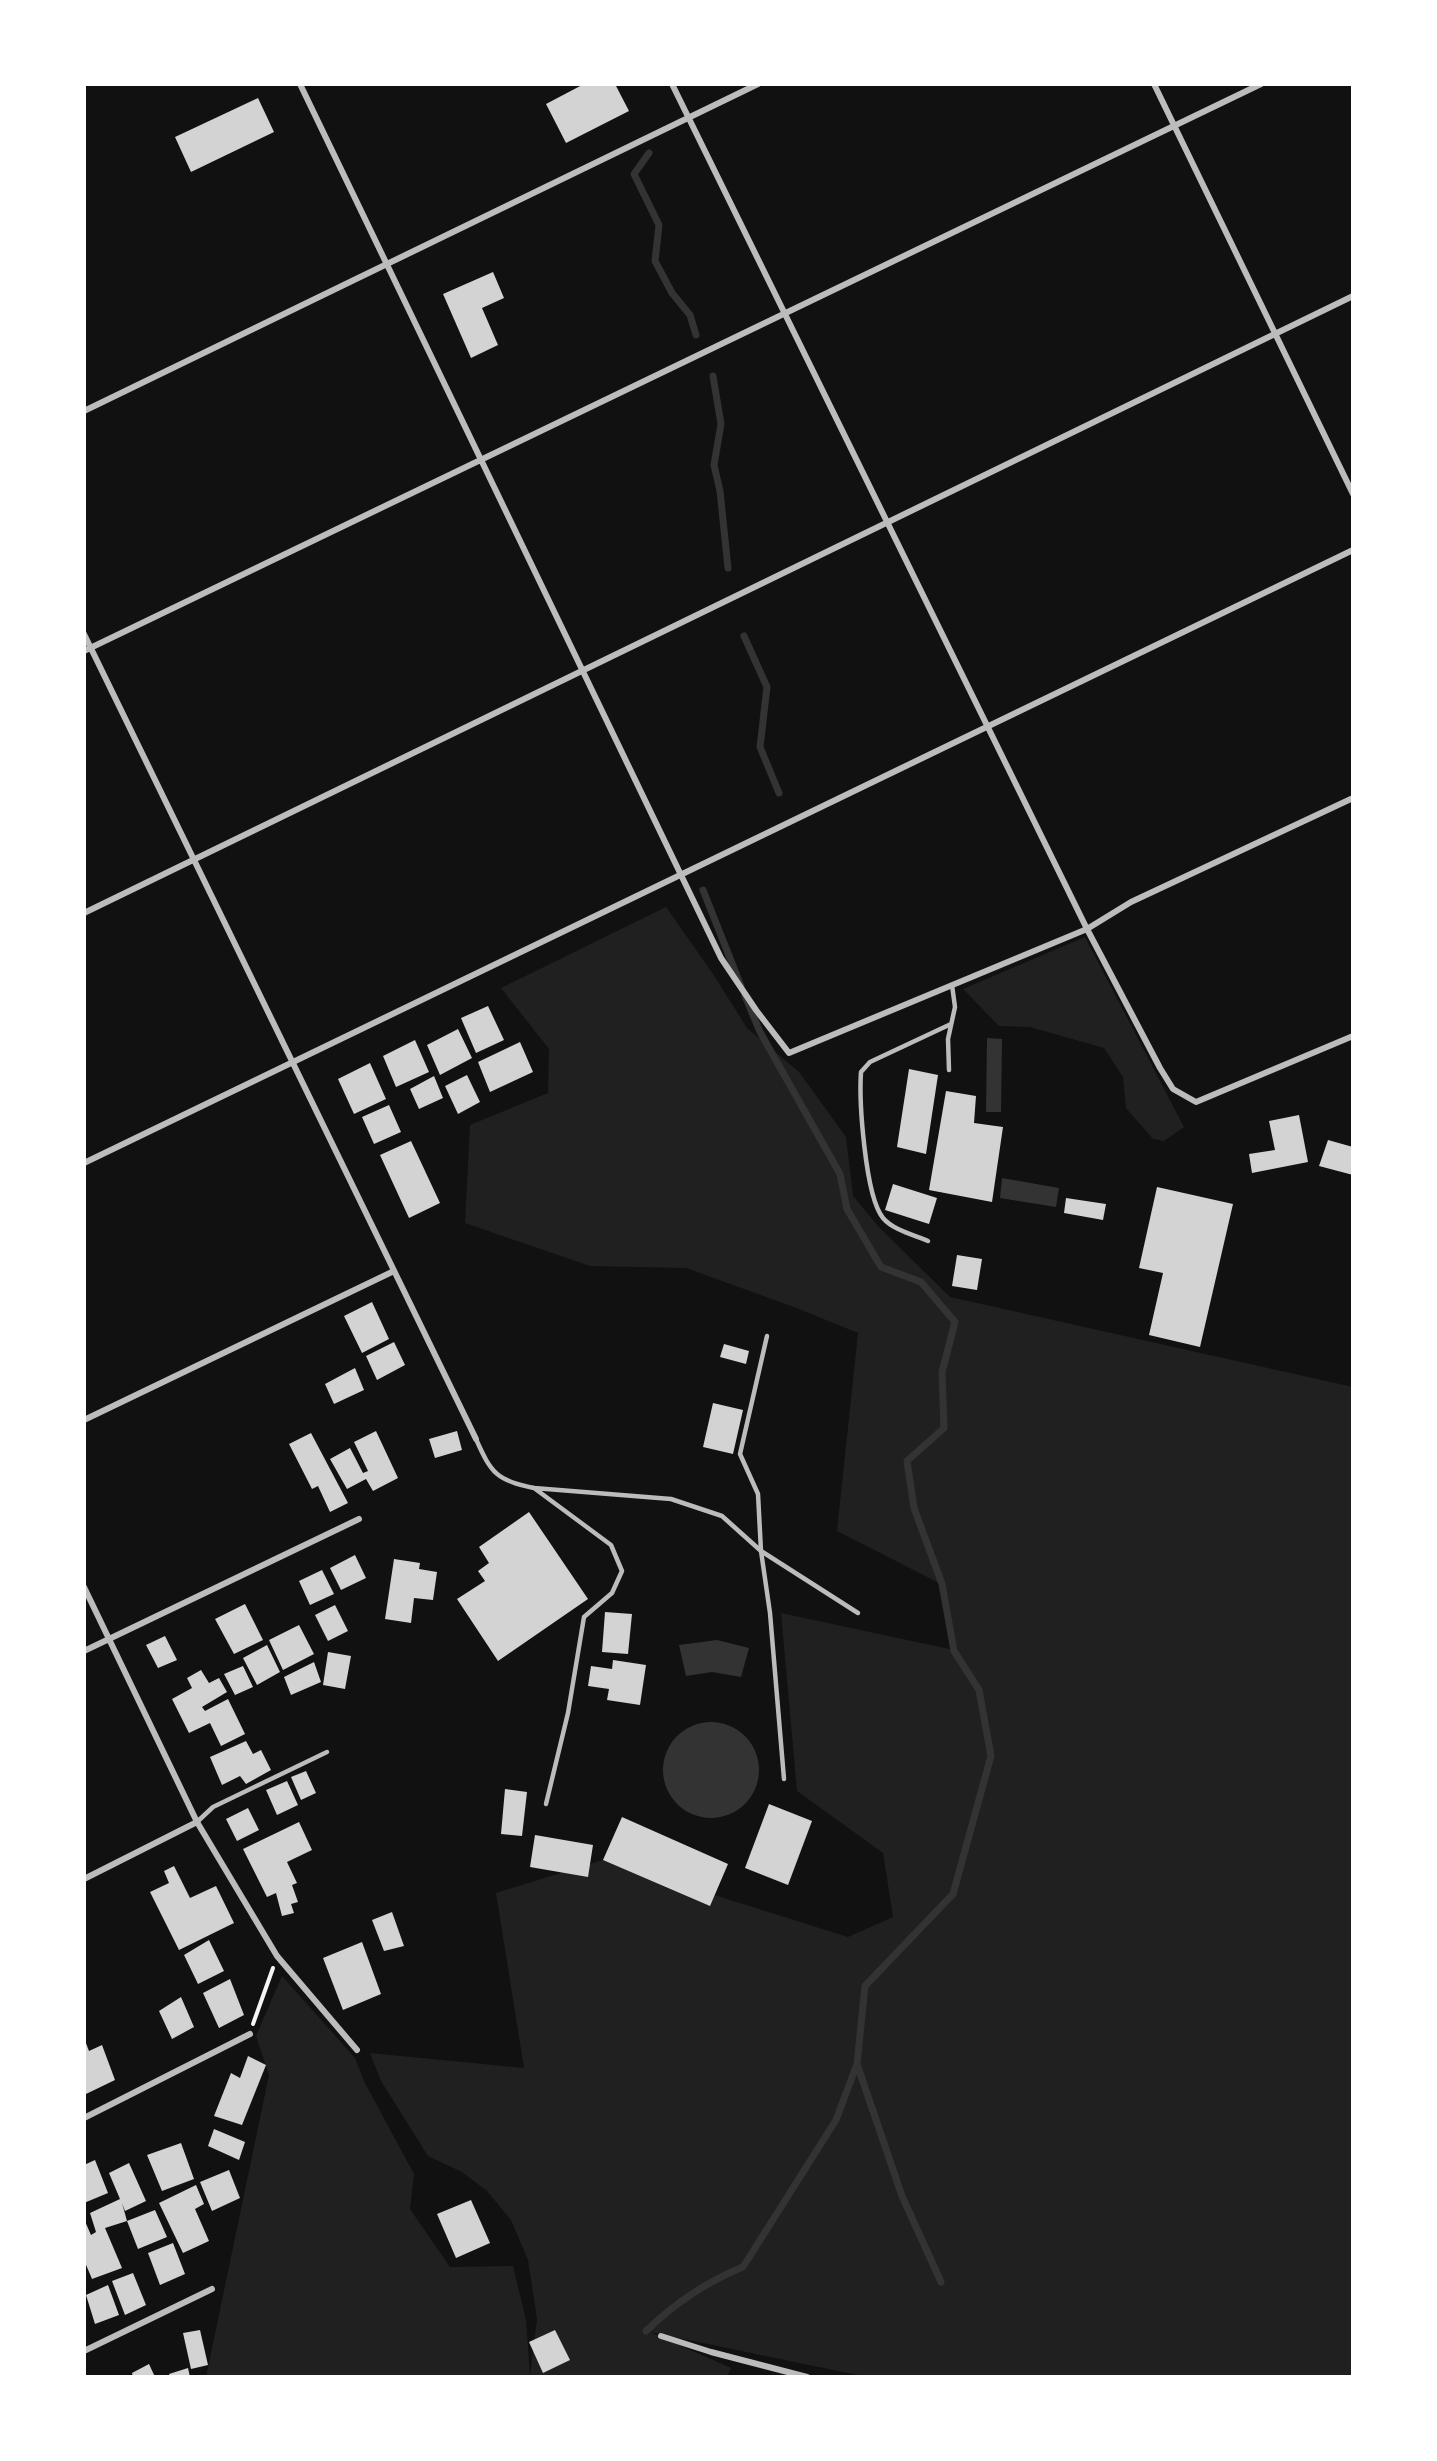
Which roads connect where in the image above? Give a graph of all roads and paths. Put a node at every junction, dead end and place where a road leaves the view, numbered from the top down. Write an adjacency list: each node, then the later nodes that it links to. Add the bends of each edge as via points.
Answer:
1 (300, 84): 8 (street)
2 (672, 84): 6 (street)
3 (758, 84): 6 (street)
4 (1154, 84): 7 (street)
5 (1261, 84): 7 (street)
6 (688, 118): 8 (street); 10 (street)
7 (1174, 126): 10 (street); 11 (street)
8 (387, 264): 12 (street); 13 (street)
9 (1353, 296): 11 (street)
10 (784, 314): 13 (street); 15 (street)
11 (1275, 334): 14 (street); 15 (street)
12 (84, 411)
13 (482, 460): 18 (street); 19 (street)
14 (1353, 494)
15 (887, 523): 19 (street); 20 (street)
16 (1353, 550): 20 (street)
17 (84, 634): 18 (street)
18 (87, 650): 22 (street)
19 (583, 670): 22 (street); 23 (street)
20 (987, 727): 23 (street); 25 (street)
21 (1353, 798): 25 (street, via 1131,902)
22 (194, 860): 24 (street); 29 (street)
23 (682, 874): 26 (street, via 721,958 789,1053); 29 (street)
24 (84, 913)
25 (1087, 929): 26 (street); 28 (street, via 1173,1089 1196,1102)
26 (952, 985): 27 (lane, via 955,1007)
27 (951, 1024): 30 (lane); 32 (lane, via 870,1062 861,1072 867,1175 881,1216 892,1226)
28 (1353, 1036)
29 (293, 1062): 31 (street); 33 (street)
30 (949, 1070)
31 (84, 1162)
32 (928, 1241)
33 (394, 1271): 35 (street); 36 (street)
34 (767, 1336): 39 (lane, via 740,1454 758,1494)
35 (84, 1420)
36 (476, 1439): 37 (lane, via 489,1468 512,1484)
37 (534, 1488): 39 (lane, via 671,1499 722,1516); 46 (lane, via 611,1545 622,1571 612,1593 584,1617 568,1713)
38 (359, 1519): 42 (street)
39 (761, 1551): 41 (lane); 45 (lane)
40 (84, 1587): 42 (street)
41 (858, 1613)
42 (109, 1639): 43 (street); 47 (street)
43 (84, 1651)
44 (327, 1752): 47 (lane, via 213,1807)
45 (784, 1779)
46 (546, 1804)
47 (197, 1822): 48 (street); 49 (street)
48 (84, 1879)
49 (277, 1956): 50 (path); 51 (street)
50 (250, 2034): 52 (street)
51 (357, 2050)
52 (84, 2118)
53 (212, 2289): 55 (street)
54 (661, 2336): 56 (street)
55 (84, 2351)
56 (807, 2377)

